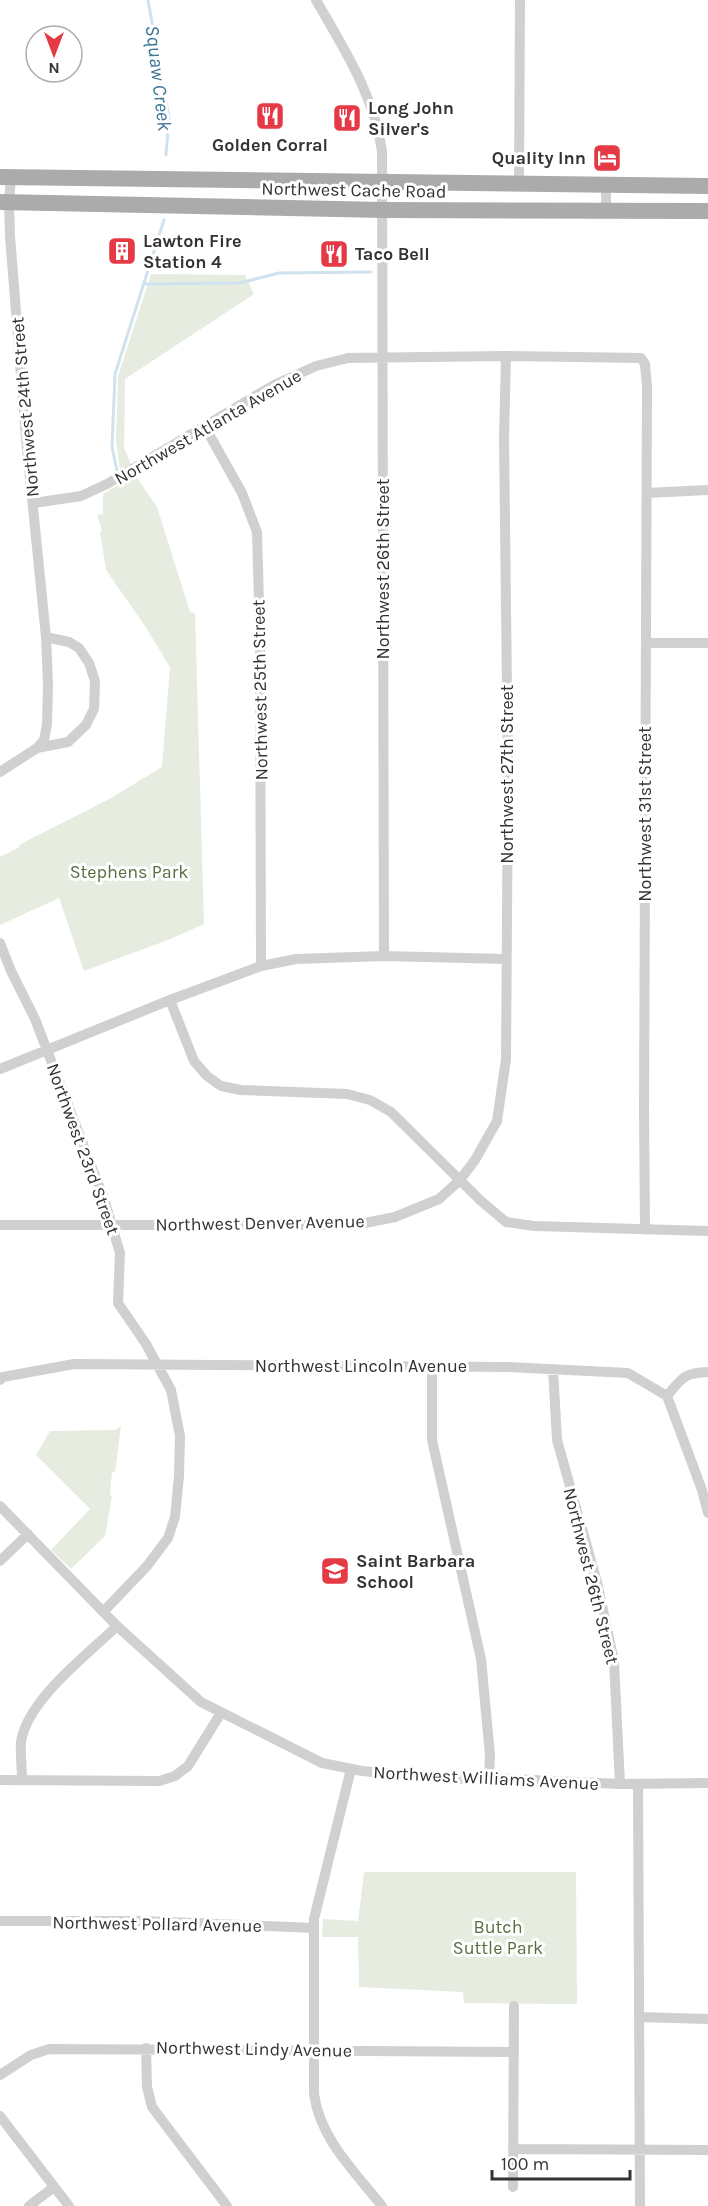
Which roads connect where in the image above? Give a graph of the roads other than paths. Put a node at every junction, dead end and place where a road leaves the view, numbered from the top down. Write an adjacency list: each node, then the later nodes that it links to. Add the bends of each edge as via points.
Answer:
1 (316, 0): 4 (street, Northwest 26th Street, via 372,107 382,151)
2 (520, 0): 5 (street)
3 (5, 177): 4 (main road, Northwest Cache Road); 8 (street, Northwest 24th Street)
4 (382, 183): 5 (main road, Northwest Cache Road); 9 (street, Northwest 26th Street)
5 (519, 185): 6 (main road, Northwest Cache Road)
6 (606, 186): 7 (main road, Northwest Cache Road); 10 (street)
7 (708, 186)
8 (4, 203): 9 (main road, Northwest Cache Road); 18 (street, Northwest 24th Street)
9 (383, 210): 10 (main road, Northwest Cache Road); 13 (street, Northwest 26th Street)
10 (606, 211): 11 (main road, Northwest Cache Road)
11 (708, 211)
12 (506, 356): 13 (street, Northwest Atlanta Avenue); 14 (street, Northwest Atlanta Avenue); 26 (street, Northwest 27th Street)
13 (383, 357): 15 (street, Northwest Atlanta Avenue, via 348,358 316,366 274,385); 25 (street, Northwest 26th Street)
14 (637, 358): 17 (street, Northwest 31st Street, via 645,364 647,387)
15 (205, 427): 18 (street, Northwest Atlanta Avenue, via 81,496); 27 (street, Northwest 25th Street, via 242,493 257,532)
16 (708, 490): 17 (street)
17 (647, 493): 20 (street, Northwest 31st Street)
18 (33, 503): 19 (street, Northwest 24th Street)
19 (46, 637): 22 (street, Northwest 24th Street, via 46,724 44,740); 22 (street, via 79,648 89,663 96,696 86,725 68,742)
20 (646, 643): 21 (street); 34 (street, Northwest 31st Street)
21 (708, 643)
22 (37, 748): 23 (street)
23 (0, 772)
24 (0, 943): 29 (street, Northwest 23rd Street)
25 (384, 956): 26 (street); 27 (street, via 296,959)
26 (506, 959): 31 (street, Northwest 27th Street, via 506,1059 497,1121)
27 (261, 966): 28 (street)
28 (170, 1000): 29 (street); 31 (street, via 194,1061 221,1086 347,1094 370,1100 391,1112)
29 (46, 1050): 30 (street); 33 (street, Northwest 23rd Street)
30 (0, 1069)
31 (459, 1180): 33 (street, Northwest Denver Avenue, via 439,1199 395,1217 365,1223); 34 (street, via 506,1222)
32 (0, 1225): 33 (street, Northwest Denver Avenue)
33 (112, 1225): 36 (street, Northwest 23rd Street, via 120,1253 118,1303)
34 (645, 1230): 35 (street)
35 (708, 1231)
36 (157, 1364): 37 (street, Northwest Lincoln Avenue); 40 (street, Northwest Lincoln Avenue, via 74,1364); 46 (street, Northwest 23rd Street, via 171,1390 180,1436 175,1517 168,1538 147,1566)
37 (432, 1366): 38 (street, Northwest Lincoln Avenue); 50 (street, via 432,1440 481,1659)
38 (554, 1369): 41 (street, Northwest Lincoln Avenue, via 628,1372); 54 (street, Northwest 26th Street, via 557,1440 597,1582 614,1661)
39 (708, 1372): 41 (street, via 684,1376)
40 (0, 1380)
41 (666, 1396): 43 (street)
42 (0, 1506): 44 (street, Northwest Williams Avenue)
43 (708, 1513)
44 (28, 1533): 45 (street); 46 (street, Northwest Williams Avenue)
45 (0, 1561)
46 (104, 1611): 47 (street, Northwest Williams Avenue)
47 (117, 1626): 48 (street, Northwest Williams Avenue, via 201,1702); 52 (street, via 40,1701 21,1743)
48 (221, 1713): 49 (street, Northwest Williams Avenue, via 322,1763); 52 (street, via 188,1766 175,1776 159,1781)
49 (351, 1769): 50 (street, Northwest Williams Avenue, via 447,1779); 57 (street)
50 (489, 1778): 54 (street, Northwest Williams Avenue)
51 (0, 1780): 52 (street)
52 (22, 1780)
53 (708, 1783): 55 (street, Northwest Williams Avenue)
54 (621, 1784): 55 (street, Northwest Williams Avenue)
55 (638, 1784): 59 (street)
56 (0, 1922): 57 (street, Northwest Pollard Avenue, via 143,1922)
57 (314, 1929): 62 (street)
58 (514, 2006): 63 (street)
59 (639, 2017): 60 (street); 67 (street)
60 (708, 2019)
61 (146, 2048): 62 (street, Northwest Lindy Avenue); 64 (street, Northwest Lindy Avenue, via 49,2049); 73 (street, via 152,2107)
62 (313, 2050): 63 (street, Northwest Lindy Avenue); 74 (street, via 314,2094 320,2121)
63 (514, 2052): 66 (street)
64 (0, 2075)
65 (0, 2116): 69 (street)
66 (514, 2149): 67 (street); 70 (street)
67 (640, 2150): 68 (street); 75 (street)
68 (708, 2150)
69 (54, 2187): 71 (street); 72 (street)
70 (513, 2187)
71 (29, 2206)
72 (69, 2206)
73 (227, 2206)
74 (382, 2206)
75 (640, 2206)

